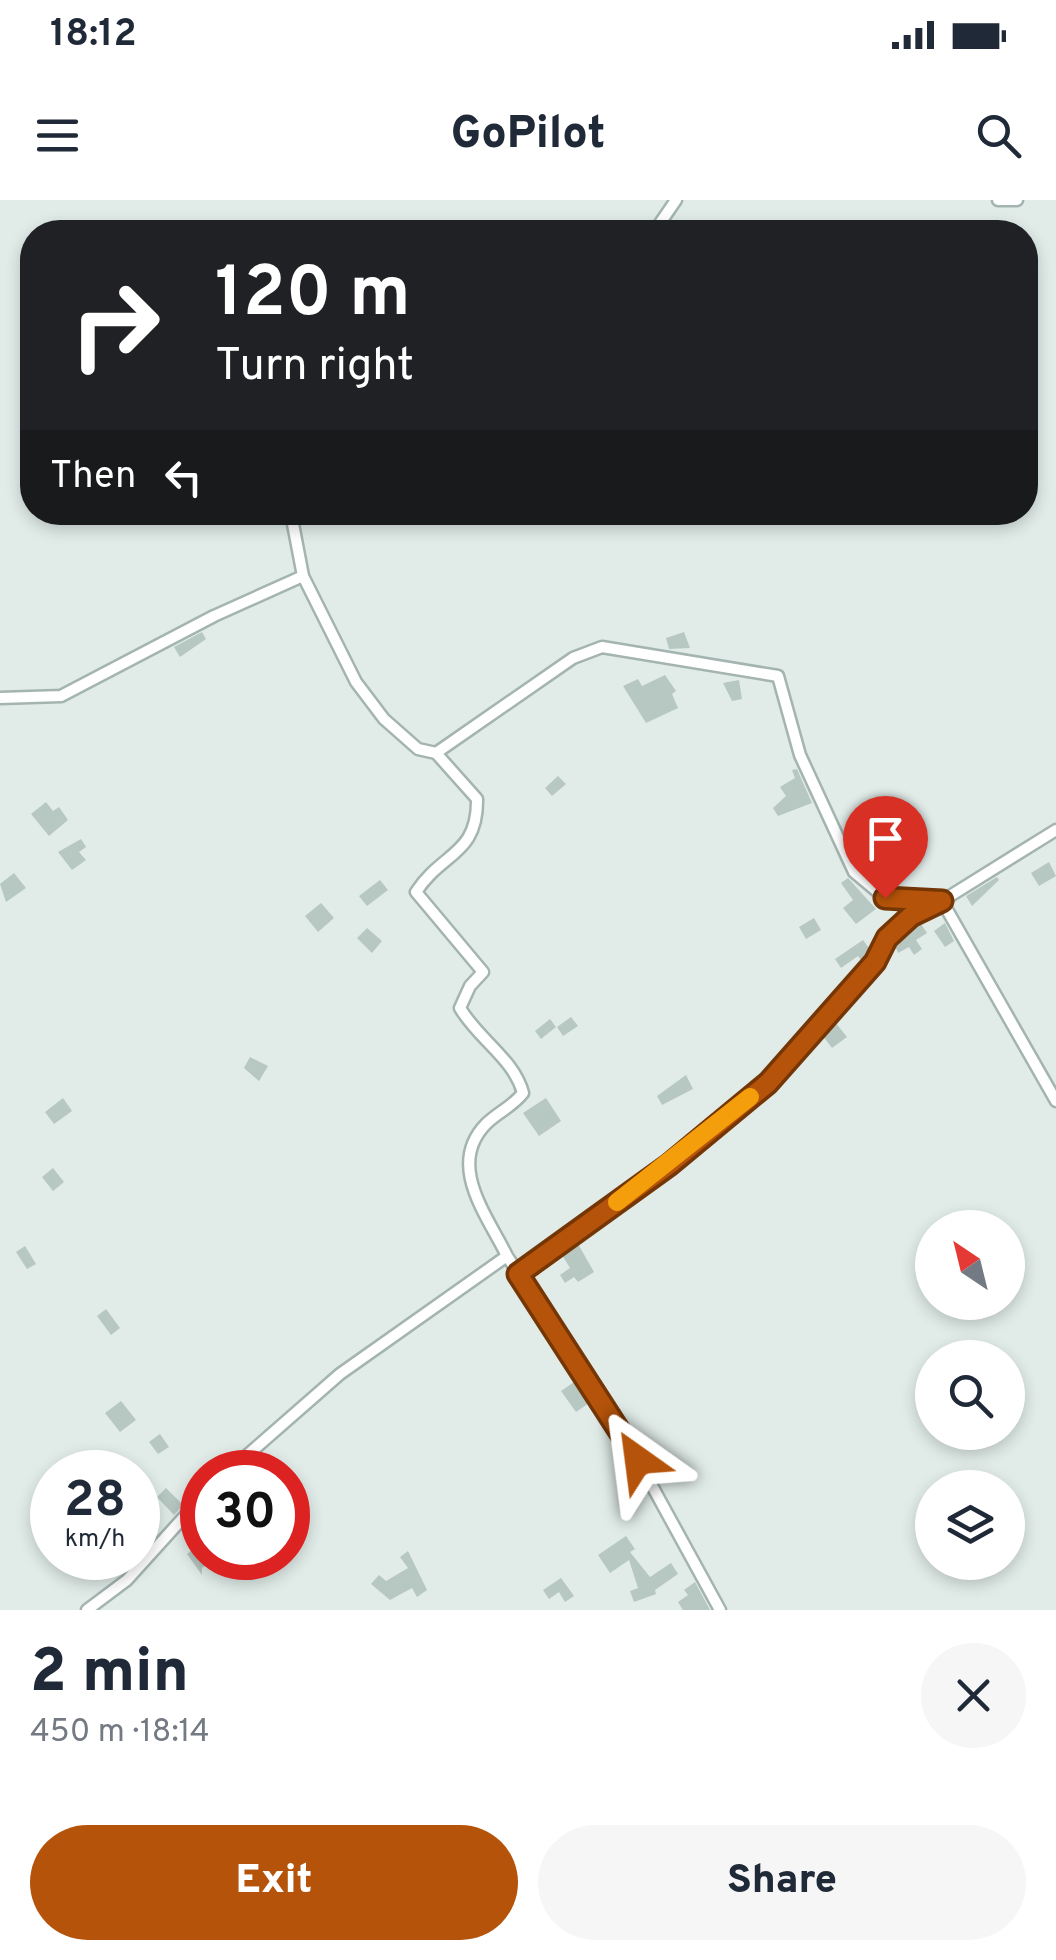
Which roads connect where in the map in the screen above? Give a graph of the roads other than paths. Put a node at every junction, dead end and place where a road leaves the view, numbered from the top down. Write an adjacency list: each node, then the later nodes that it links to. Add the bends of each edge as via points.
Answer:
1 (998, 200): 2 (street)
2 (1017, 200)
3 (293, 525): 4 (street)
4 (303, 576): 5 (street, via 61,696); 6 (street, via 365,694 418,749)
5 (0, 698)
6 (436, 753): 8 (street, via 573,658 602,648 778,676 800,754 854,872 885,898); 10 (street, via 478,799 478,823 466,845 416,892 482,972 460,1008 518,1074 523,1093 468,1151 469,1180)
7 (1056, 830): 8 (street)
8 (942, 901): 9 (street); 11 (street, via 887,938 875,962 768,1083 669,1165)
9 (1056, 1101)
10 (507, 1256): 11 (street); 12 (street, via 340,1374)
11 (518, 1274): 15 (street, via 622,1431)
12 (253, 1450)
13 (180, 1522): 14 (street, via 128,1580)
14 (87, 1610)
15 (720, 1610)

